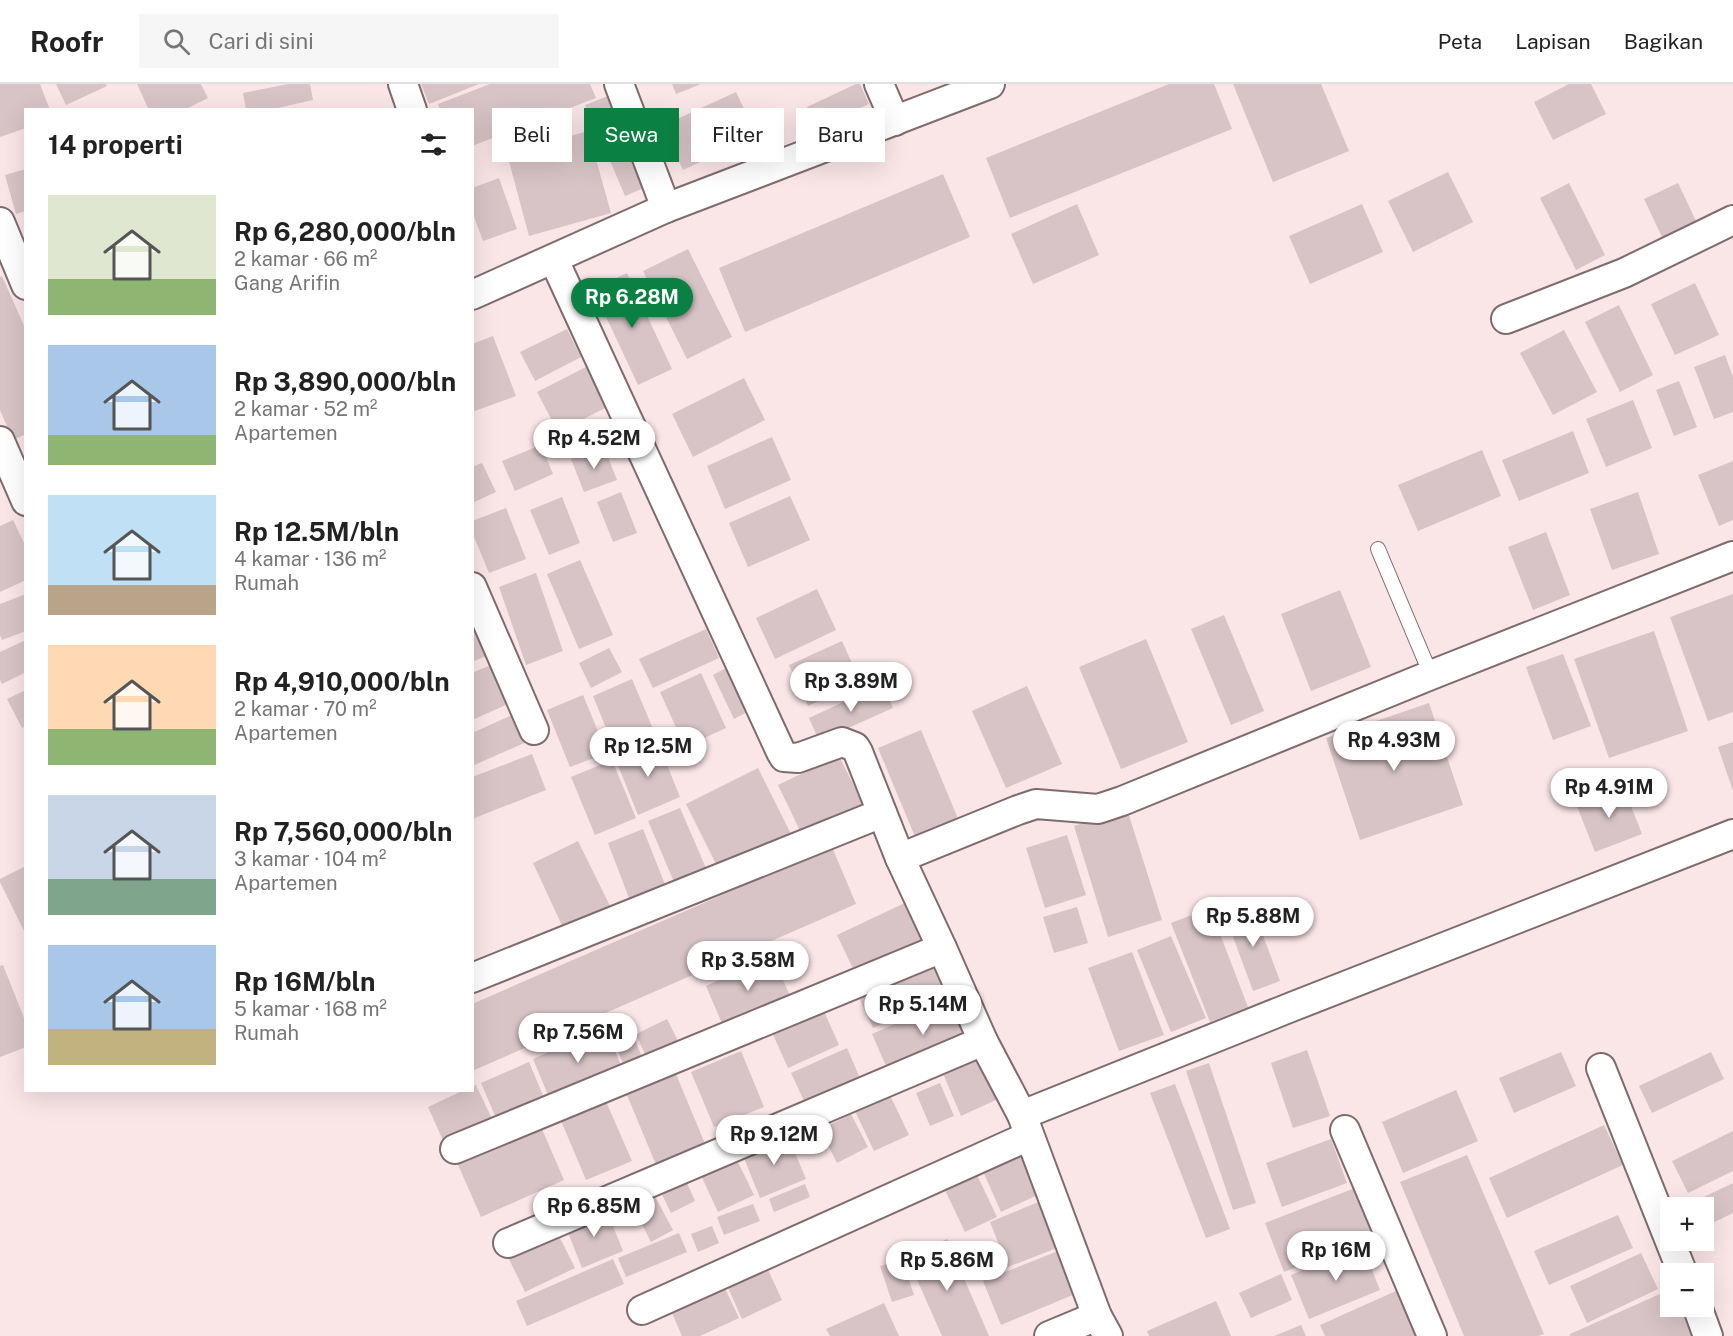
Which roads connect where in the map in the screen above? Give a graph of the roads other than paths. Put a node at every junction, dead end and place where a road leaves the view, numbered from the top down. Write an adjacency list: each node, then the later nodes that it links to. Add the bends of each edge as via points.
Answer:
1 (403, 84): 5 (street)
2 (619, 84): 7 (street)
3 (879, 84): 6 (street)
4 (990, 84): 6 (street)
5 (411, 108)
6 (895, 121): 7 (street)
7 (666, 208): 10 (street)
8 (1733, 220): 13 (street, via 1624,273)
9 (0, 222): 11 (street)
10 (554, 260): 12 (street); 21 (street, via 781,752 791,759 842,742 855,747)
11 (24, 280)
12 (474, 295)
13 (1506, 319)
14 (0, 441): 15 (street)
15 (17, 485)
16 (1378, 549): 19 (lane)
17 (1733, 556): 19 (street)
18 (474, 592): 20 (street)
19 (1431, 675): 23 (street, via 1122,801 1098,809 1036,804)
20 (534, 730)
21 (882, 813): 23 (street); 25 (street)
22 (1733, 834): 28 (street, via 1316,997)
23 (900, 858): 24 (street)
24 (942, 948): 26 (street); 30 (street)
25 (474, 977)
26 (983, 1041): 28 (street); 31 (street)
27 (1601, 1068): 32 (street)
28 (1025, 1125): 33 (street); 35 (street)
29 (1345, 1130): 37 (street)
30 (455, 1149)
31 (508, 1243)
32 (1679, 1263)
33 (642, 1310)
34 (1701, 1317): 38 (street)
35 (1103, 1326): 36 (street)
36 (1049, 1336)
37 (1432, 1336)
38 (1708, 1336)

